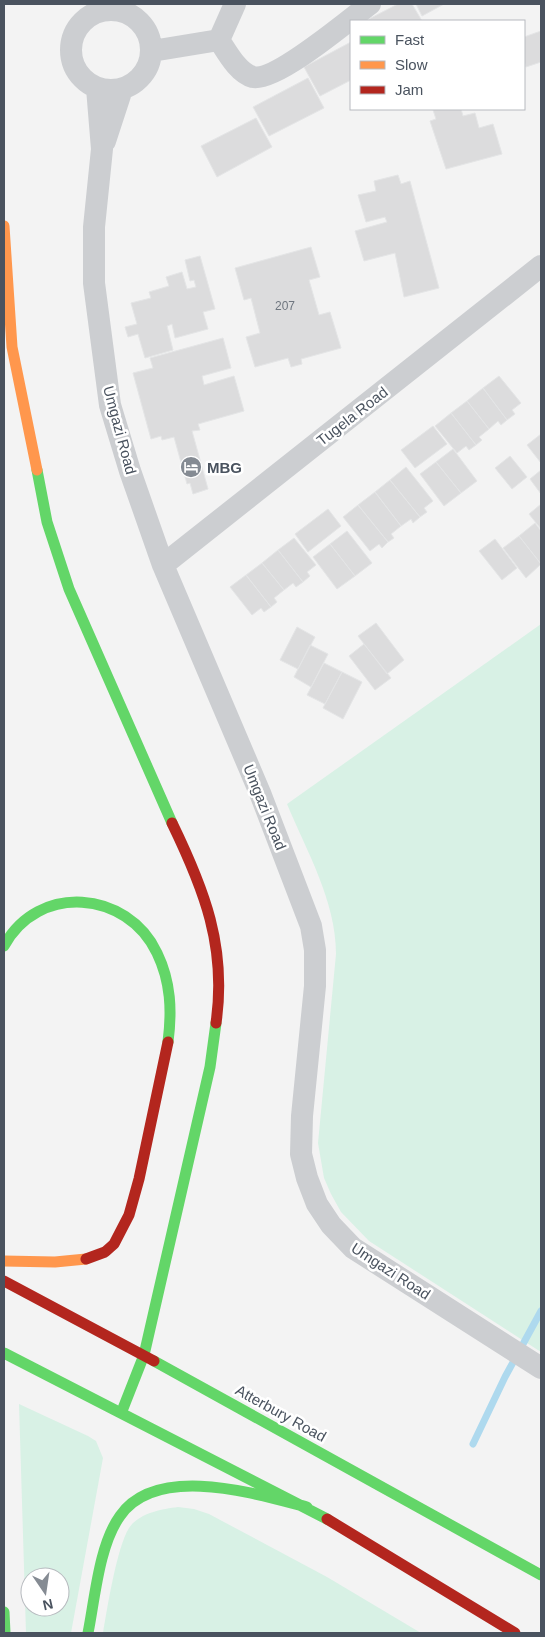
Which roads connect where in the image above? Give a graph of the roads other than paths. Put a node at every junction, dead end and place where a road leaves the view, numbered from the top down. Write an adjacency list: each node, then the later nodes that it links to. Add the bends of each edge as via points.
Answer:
1 (235, 4): 4 (street)
2 (370, 4): 4 (street, via 287,66 262,77 245,73)
3 (112, 6): 5 (street, via 136,18 145,27); 6 (street, via 88,16 72,36 70,48 77,72)
4 (219, 40): 5 (street)
5 (152, 51): 7 (street, via 143,75)
6 (97, 88): 7 (street); 8 (street, Umgazi Road)
7 (122, 89): 8 (street, Umgazi Road)
8 (102, 149): 11 (street, Umgazi Road, via 94,227 98,326 110,405)
9 (4, 226): 16 (main road, via 12,347 47,522 69,589 149,775 198,877 215,937 220,996 210,1068)
10 (541, 266): 11 (street, Tugela Road)
11 (163, 566): 17 (street, Umgazi Road, via 260,793 311,926 315,986 301,1154 317,1204 353,1248)
12 (4, 946): 13 (main road, via 21,920 43,907 82,901 116,909 134,921 149,938 161,960 170,989 171,1016 137,1186 123,1233 115,1245 93,1257 56,1263)
13 (4, 1261)
14 (4, 1281): 16 (main road, Atterbury Road)
15 (4, 1352): 18 (main road)
16 (144, 1355): 18 (main road); 20 (main road, Atterbury Road)
17 (541, 1368)
18 (122, 1412): 19 (main road)
19 (307, 1506): 23 (main road, via 241,1490 200,1487 152,1491 139,1496 119,1516 108,1545); 24 (main road)
20 (541, 1575)
21 (4, 1612): 22 (main road)
22 (5, 1633)
23 (88, 1633)
24 (515, 1633)

